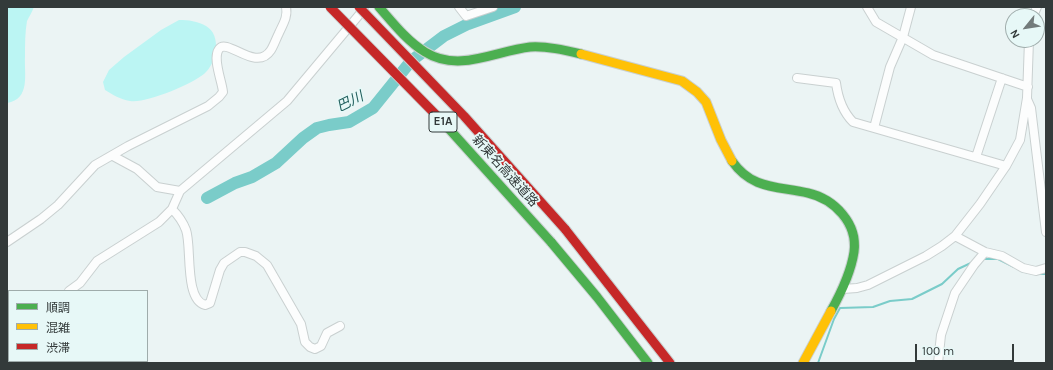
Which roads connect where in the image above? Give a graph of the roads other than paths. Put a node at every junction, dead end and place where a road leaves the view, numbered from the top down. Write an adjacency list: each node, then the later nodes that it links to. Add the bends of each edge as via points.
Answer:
1 (286, 7): 17 (street, via 286,17 271,51 260,58 248,57 228,47 221,47 218,50 216,60 223,92 219,98)
2 (330, 7): 30 (main road, 新東名高速道路 / E1A, bridge, via 453,133 551,242)
3 (359, 7): 31 (main road, 新東名高速道路 / E1A, bridge, via 467,119 565,229)
4 (366, 7): 20 (street, via 287,101)
5 (380, 7): 27 (main road, via 413,44 423,52 445,61 474,61 520,48 542,47 569,51 682,81 705,100 724,147 732,161 751,181 815,194 831,201 844,214 853,231 855,252)
6 (459, 7): 7 (street, via 466,16)
7 (493, 7)
8 (867, 7): 10 (street, via 876,22)
9 (911, 7): 10 (street)
10 (903, 37): 13 (street, via 933,55); 16 (street, via 890,67)
11 (1029, 48): 14 (street)
12 (797, 78): 16 (street, via 836,83 838,99 848,117 853,122)
13 (1002, 78): 14 (street); 18 (street)
14 (1028, 87): 15 (street)
15 (1027, 98): 19 (street, via 1020,140); 22 (street, via 1031,108)
16 (874, 128): 18 (street)
17 (113, 156): 20 (street, via 137,168 157,187); 24 (street, via 95,165 58,205)
18 (976, 157): 19 (street)
19 (1006, 166): 23 (street)
20 (180, 191): 21 (street)
21 (172, 209): 28 (street, via 159,222 97,261); 29 (street, via 186,231 190,279 202,304 205,306 210,303 224,263 240,252 245,252 256,256 267,265 301,324 305,342 310,347 321,346 327,333)
22 (1046, 232)
23 (955, 236): 25 (street); 27 (street, via 926,256 868,285)
24 (7, 242)
25 (985, 252): 26 (street, via 1002,256 1023,268 1036,271); 33 (street, via 955,292 942,335)
26 (1046, 268)
27 (843, 289): 32 (main road)
28 (71, 290)
29 (340, 326)
30 (648, 363)
31 (670, 363)
32 (803, 363)
33 (938, 363)

